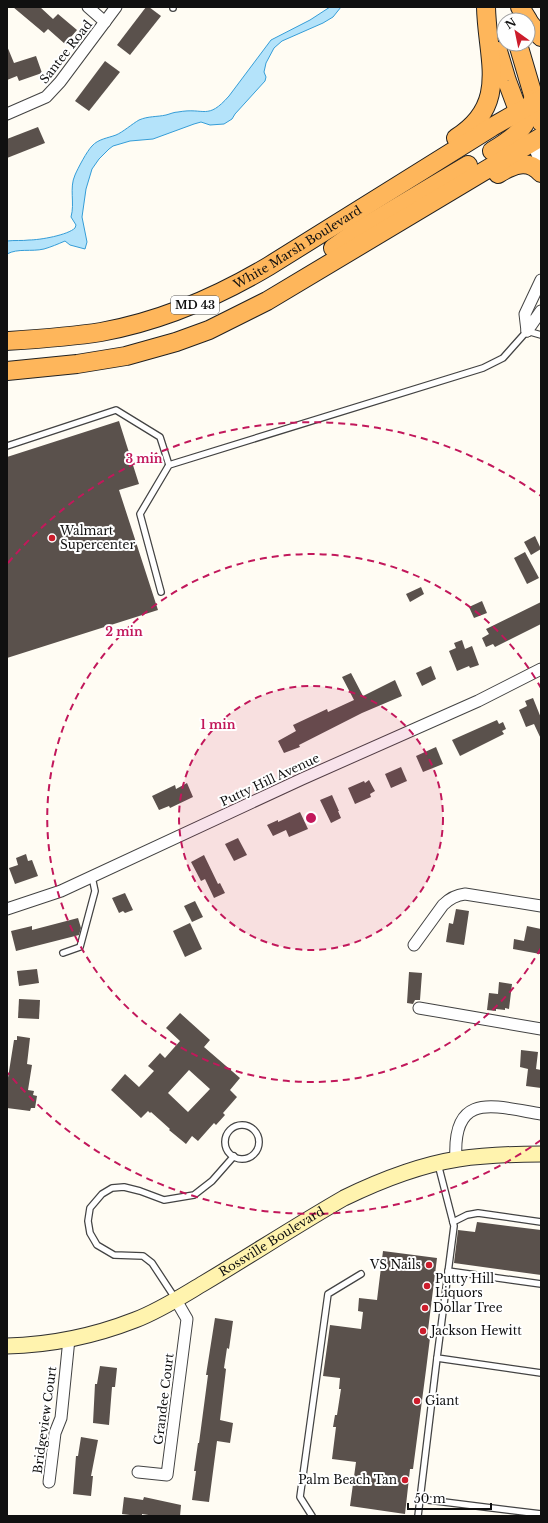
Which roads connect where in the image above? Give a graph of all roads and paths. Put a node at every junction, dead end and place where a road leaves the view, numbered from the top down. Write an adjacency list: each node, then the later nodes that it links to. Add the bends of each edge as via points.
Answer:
1 (88, 7): 5 (street)
2 (116, 7): 5 (street, Santee Road)
3 (486, 7): 15 (highway, via 493,74 488,100 478,119 469,129 248,275)
4 (490, 7): 7 (highway, via 495,39 507,81)
5 (105, 22): 8 (street, Santee Road, via 46,97)
6 (520, 52): 7 (highway)
7 (534, 111): 9 (highway); 14 (highway, via 512,139 338,244); 15 (highway, White Marsh Boulevard / MD 43, via 238,284)
8 (7, 114)
9 (536, 140): 10 (highway); 12 (highway, MD 43)
10 (541, 164)
11 (541, 172): 12 (highway, via 531,165 513,165 396,234)
12 (323, 267): 14 (highway, MD 43)
13 (541, 280): 17 (street, via 525,314)
14 (294, 284): 20 (highway, MD 43, via 225,323 159,348 104,360)
15 (205, 300): 19 (highway, White Marsh Boulevard / MD 43, via 170,314 117,329)
16 (541, 311): 17 (street)
17 (527, 331): 18 (lane); 22 (lane, via 503,358 484,368)
18 (541, 336)
19 (7, 341)
20 (7, 371)
21 (7, 446): 22 (lane, via 116,410 160,437)
22 (169, 465): 23 (lane, via 140,514)
23 (161, 592)
24 (541, 669): 25 (street, Putty Hill Avenue, via 478,701 302,779)
25 (92, 877): 27 (street, Putty Hill Avenue, via 61,891); 29 (lane, via 95,891 80,948)
26 (541, 906): 28 (street, via 465,894 454,896 448,899)
27 (7, 909)
28 (414, 944)
29 (63, 953)
30 (419, 1008): 31 (street)
31 (541, 1029)
32 (541, 1114): 35 (street, via 483,1106 471,1110 459,1124 455,1142)
33 (541, 1154): 35 (main road, Rossville Boulevard, via 505,1154)
34 (234, 1156): 34 (lane, via 243,1159 254,1154 259,1141 253,1128 237,1125 227,1134 225,1145 227,1151); 42 (lane, via 212,1181 194,1195 164,1200 124,1187 112,1188 102,1194 90,1208 90,1234 97,1245 114,1255 142,1256 158,1270)
35 (456, 1159): 36 (main road, Rossville Boulevard)
36 (438, 1164): 37 (lane); 42 (main road, Rossville Boulevard, via 367,1186)
37 (453, 1222): 38 (lane, via 478,1213); 39 (lane)
38 (541, 1222)
39 (448, 1271): 41 (lane); 45 (lane)
40 (361, 1274): 51 (lane, via 328,1294 300,1496)
41 (541, 1284)
42 (176, 1300): 43 (main road, Rossville Boulevard, via 136,1320); 47 (street, Grandee Court, via 187,1319 167,1475)
43 (69, 1339): 44 (main road, Rossville Boulevard); 48 (street, Bridgeview Court, via 61,1418 55,1432)
44 (7, 1346)
45 (437, 1358): 46 (lane); 49 (lane)
46 (541, 1373)
47 (138, 1472)
48 (49, 1482)
49 (420, 1499): 50 (lane); 52 (lane)
50 (541, 1514)
51 (312, 1516)
52 (418, 1516)

